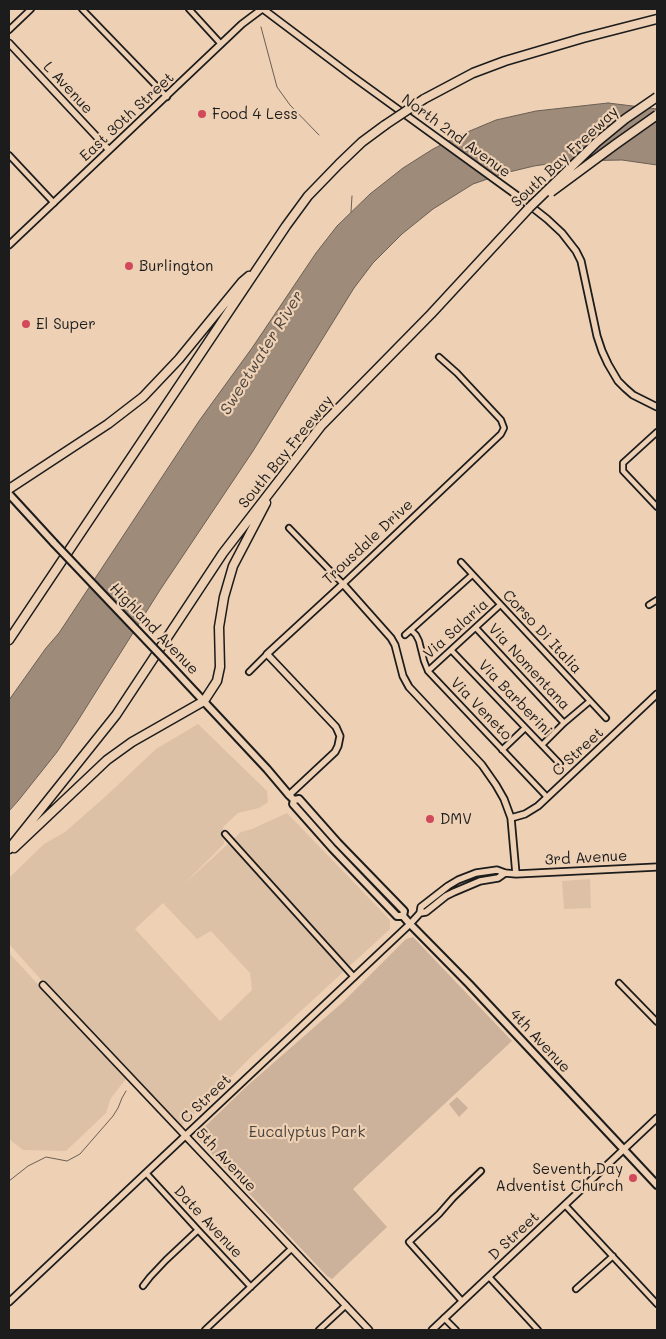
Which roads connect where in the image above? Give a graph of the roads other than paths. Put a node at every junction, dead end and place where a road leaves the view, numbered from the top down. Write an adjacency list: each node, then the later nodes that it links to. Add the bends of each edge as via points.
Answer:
1 (31, 9): 6 (street)
2 (82, 9): 9 (street)
3 (190, 9): 8 (street)
4 (263, 9): 8 (street, East 30th Street); 19 (street, North 2nd Avenue, via 547,218 566,237 583,269 597,336 608,364 625,388)
5 (657, 18): 17 (highway, bridge, via 505,61 473,73 404,110 362,142 308,196)
6 (9, 30)
7 (9, 43): 12 (street, L Avenue)
8 (222, 44): 9 (street, East 30th Street)
9 (166, 97): 12 (street, East 30th Street)
10 (657, 98): 15 (highway, South Bay Freeway, bridge, via 597,142)
11 (657, 115): 15 (highway, bridge)
12 (110, 150): 14 (street, East 30th Street)
13 (9, 155): 14 (street)
14 (54, 203): 16 (street, East 30th Street)
15 (529, 208): 21 (highway, South Bay Freeway, via 321,426)
16 (9, 245)
17 (258, 268): 22 (highway, via 242,282 179,360 144,397); 35 (highway)
18 (439, 358): 28 (street, Trousdale Drive, via 501,420 503,430)
19 (657, 407)
20 (657, 432): 24 (street, via 623,463 623,471)
21 (278, 482): 41 (highway, via 233,566 219,627 217,681); 54 (highway, South Bay Freeway, via 222,553 116,715)
22 (9, 489)
23 (9, 494): 41 (main road, Highland Avenue, bridge)
24 (657, 507)
25 (289, 528): 28 (street)
26 (461, 562): 27 (street, Corso Di Italia)
27 (472, 574): 30 (street, Corso Di Italia); 33 (street)
28 (343, 584): 37 (street, Trousdale Drive); 52 (street, via 391,638 409,687 482,765 504,800)
29 (657, 600): 31 (street)
30 (500, 605): 32 (street, Via Salaria); 42 (street, Corso Di Italia)
31 (649, 605)
32 (476, 628): 36 (street, Via Salaria); 44 (street, Via Nomentana)
33 (411, 630): 34 (street); 38 (street, Via Veneto, via 420,641)
34 (405, 635)
35 (9, 640)
36 (451, 650): 38 (street, Via Salaria); 45 (street, Via Barberini)
37 (267, 654): 39 (street, Trousdale Drive); 50 (street, via 340,736 335,752)
38 (428, 671): 47 (street, Via Veneto)
39 (248, 672)
40 (657, 694): 51 (street, C Street)
41 (204, 701): 49 (main road, Highland Avenue); 55 (highway, via 107,760)
42 (590, 701): 43 (street, Corso Di Italia); 44 (street)
43 (606, 718)
44 (564, 723): 46 (street)
45 (525, 728): 46 (street, Via Barberini); 47 (street)
46 (542, 745): 48 (street, Via Barberini)
47 (502, 750): 51 (street, Via Veneto)
48 (560, 764)
49 (280, 783): 50 (main road, 4th Avenue)
50 (292, 798): 58 (main road, 4th Avenue, via 299,799 404,910 403,916)
51 (547, 798): 52 (street, C Street, via 529,812)
52 (510, 818): 57 (street)
53 (225, 834): 59 (street)
54 (9, 849)
55 (9, 853)
56 (657, 867): 57 (street, 3rd Avenue)
57 (516, 874): 58 (street, C Street, via 497,870 458,880 426,902)
58 (410, 924): 59 (street, C Street); 65 (main road, 4th Avenue)
59 (354, 976): 64 (street, C Street)
60 (619, 983): 62 (street)
61 (43, 985): 64 (street, 5th Avenue)
62 (657, 1022)
63 (657, 1118): 65 (street, D Street)
64 (186, 1135): 67 (street, C Street); 71 (street, 5th Avenue)
65 (624, 1150): 68 (main road, 4th Avenue); 69 (street, D Street)
66 (481, 1171): 77 (street, via 409,1242)
67 (146, 1173): 70 (street, Date Avenue); 78 (street, C Street)
68 (657, 1185)
69 (565, 1204): 72 (street); 73 (street, D Street)
70 (198, 1230): 74 (street); 75 (street, Date Avenue)
71 (292, 1248): 75 (street); 80 (street, 5th Avenue)
72 (613, 1256): 76 (street); 79 (street)
73 (489, 1276): 77 (street, D Street); 87 (street)
74 (143, 1286)
75 (251, 1287): 82 (street)
76 (576, 1289)
77 (462, 1301): 81 (street, D Street)
78 (9, 1302)
79 (657, 1304)
80 (346, 1305): 83 (street); 84 (street, 5th Avenue)
81 (444, 1318): 85 (street, D Street); 86 (street)
82 (205, 1330)
83 (319, 1330)
84 (369, 1330)
85 (432, 1330)
86 (456, 1330)
87 (538, 1330)

